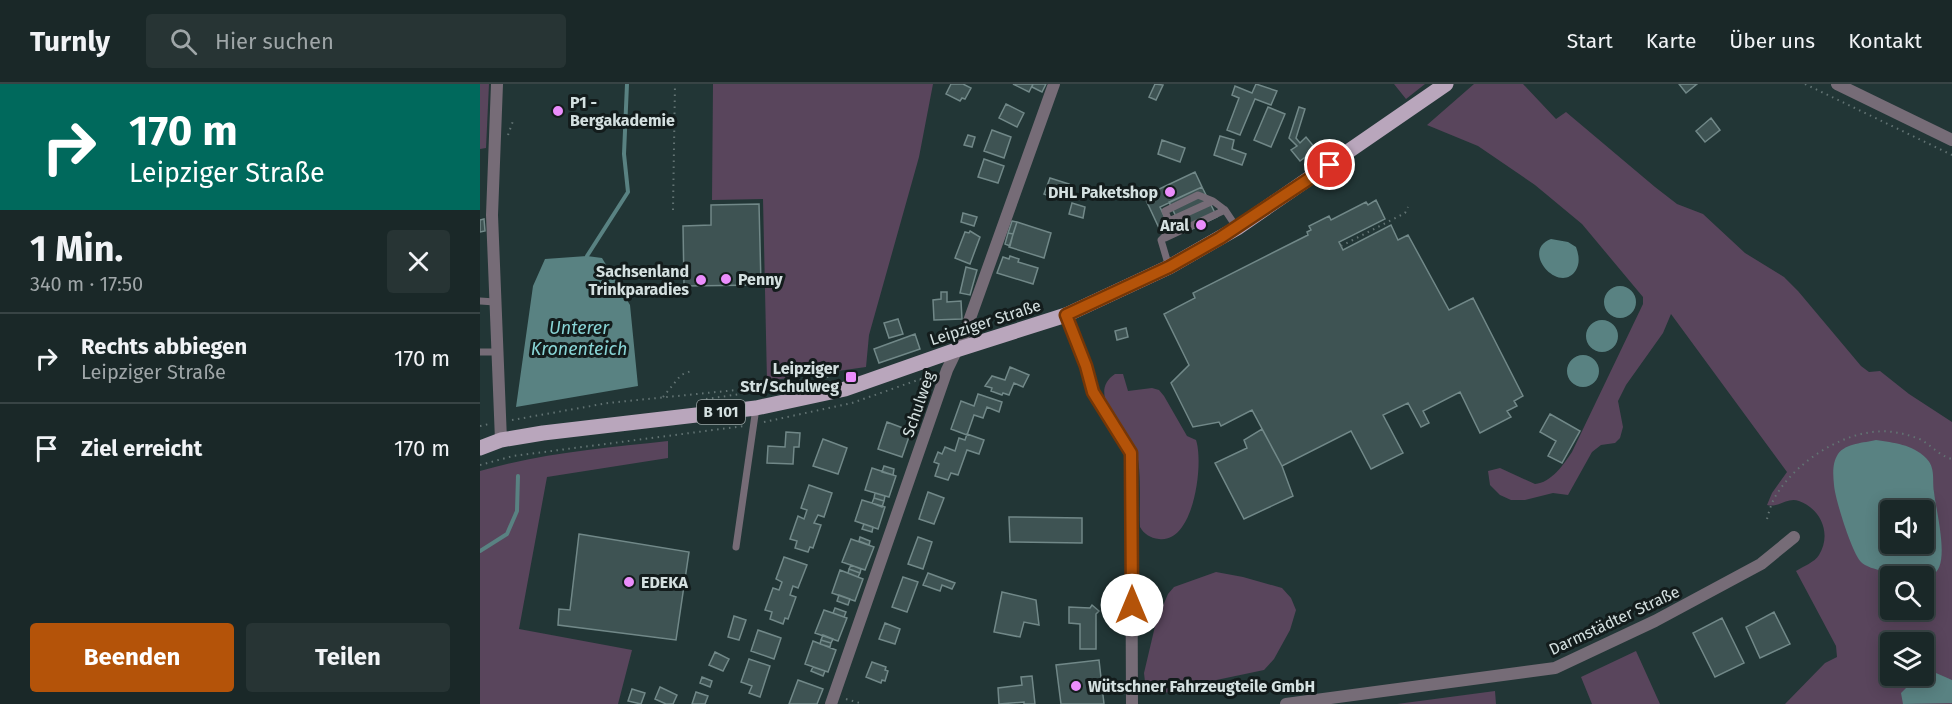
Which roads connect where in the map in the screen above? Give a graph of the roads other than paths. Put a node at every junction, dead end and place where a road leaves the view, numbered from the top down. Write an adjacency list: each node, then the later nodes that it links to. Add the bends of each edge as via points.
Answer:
1 (497, 84): 13 (street, via 492,215)
2 (1054, 84): 15 (street, Schulweg)
3 (1446, 84): 9 (main road, Leipziger Straße / B 101)
4 (1837, 84): 5 (street)
5 (1952, 140)
6 (1213, 201): 7 (lane); 8 (lane); 8 (lane, via 1198,195 1165,211)
7 (1225, 210): 9 (lane); 10 (lane)
8 (1169, 221): 10 (lane, via 1169,232)
9 (1237, 228): 11 (main road, Leipziger Straße / B 101)
10 (1161, 240): 11 (lane)
11 (1169, 267): 14 (main road, Leipziger Straße / B 101)
12 (480, 300): 13 (lane)
13 (495, 302): 17 (street)
14 (1066, 315): 15 (main road, Leipziger Straße / B 101); 24 (street, via 1093,392 1131,453)
15 (956, 350): 18 (main road, Leipziger Straße / B 101, via 845,389); 23 (street, Schulweg)
16 (480, 352): 17 (lane)
17 (496, 352): 19 (street)
18 (756, 408): 19 (main road, Leipziger Straße / B 101); 22 (lane)
19 (501, 440): 20 (main road, Leipziger Straße / B 101)
20 (480, 448)
21 (1794, 537): 25 (street, Darmstädter Straße, via 1761,564 1655,621 1555,668)
22 (736, 547)
23 (833, 699)
24 (1132, 704)
25 (1286, 704)

